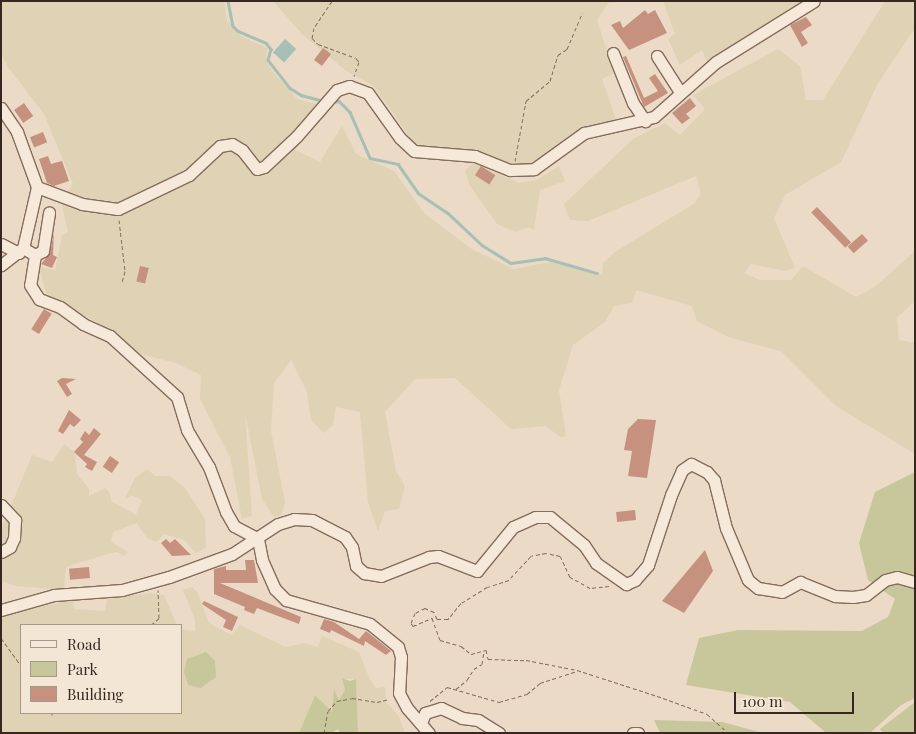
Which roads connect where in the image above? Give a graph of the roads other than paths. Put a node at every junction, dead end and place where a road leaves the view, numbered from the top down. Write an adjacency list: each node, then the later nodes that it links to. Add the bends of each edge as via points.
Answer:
1 (814, 1): 4 (street, via 716,62)
2 (613, 53): 6 (street, via 633,104)
3 (658, 56): 4 (street)
4 (680, 92): 6 (street, via 654,117)
5 (1, 108): 7 (street, via 17,132)
6 (645, 121): 7 (street, via 597,128 577,136 534,169 510,170 475,156 414,151 400,138 368,93 349,86 337,90 297,136 264,167 257,169 242,150 232,144 220,146 189,175 118,209 82,204)
7 (37, 187): 10 (street)
8 (48, 212): 11 (street, via 43,251)
9 (1, 244): 10 (street)
10 (21, 250): 11 (street); 12 (street)
11 (34, 255): 14 (street, via 30,285 40,299 110,336 177,397 187,430 209,467 226,512 234,526)
12 (1, 266)
13 (1, 505): 15 (street, via 15,520 14,538 10,547)
14 (258, 539): 16 (street, via 278,524 294,519 312,520 345,537 352,546 356,566 371,576 398,572 428,557 438,556 477,571 513,527 535,517 550,517 584,545 596,563 626,584 635,580 648,565 671,495 682,470 691,464 708,472 714,480 726,528 748,580 758,588 782,592 800,582 835,596 854,597 866,595 885,580 897,577); 17 (street, via 212,563 160,580 122,590 54,595); 18 (street, via 275,589 286,600 370,624 398,647 401,657 400,693 407,708)
15 (1, 552)
16 (915, 582)
17 (1, 610)
18 (423, 718): 19 (street); 20 (street, via 441,708 462,718 478,720)
19 (429, 733)
20 (499, 733)
21 (633, 733): 22 (street)
22 (638, 733)

